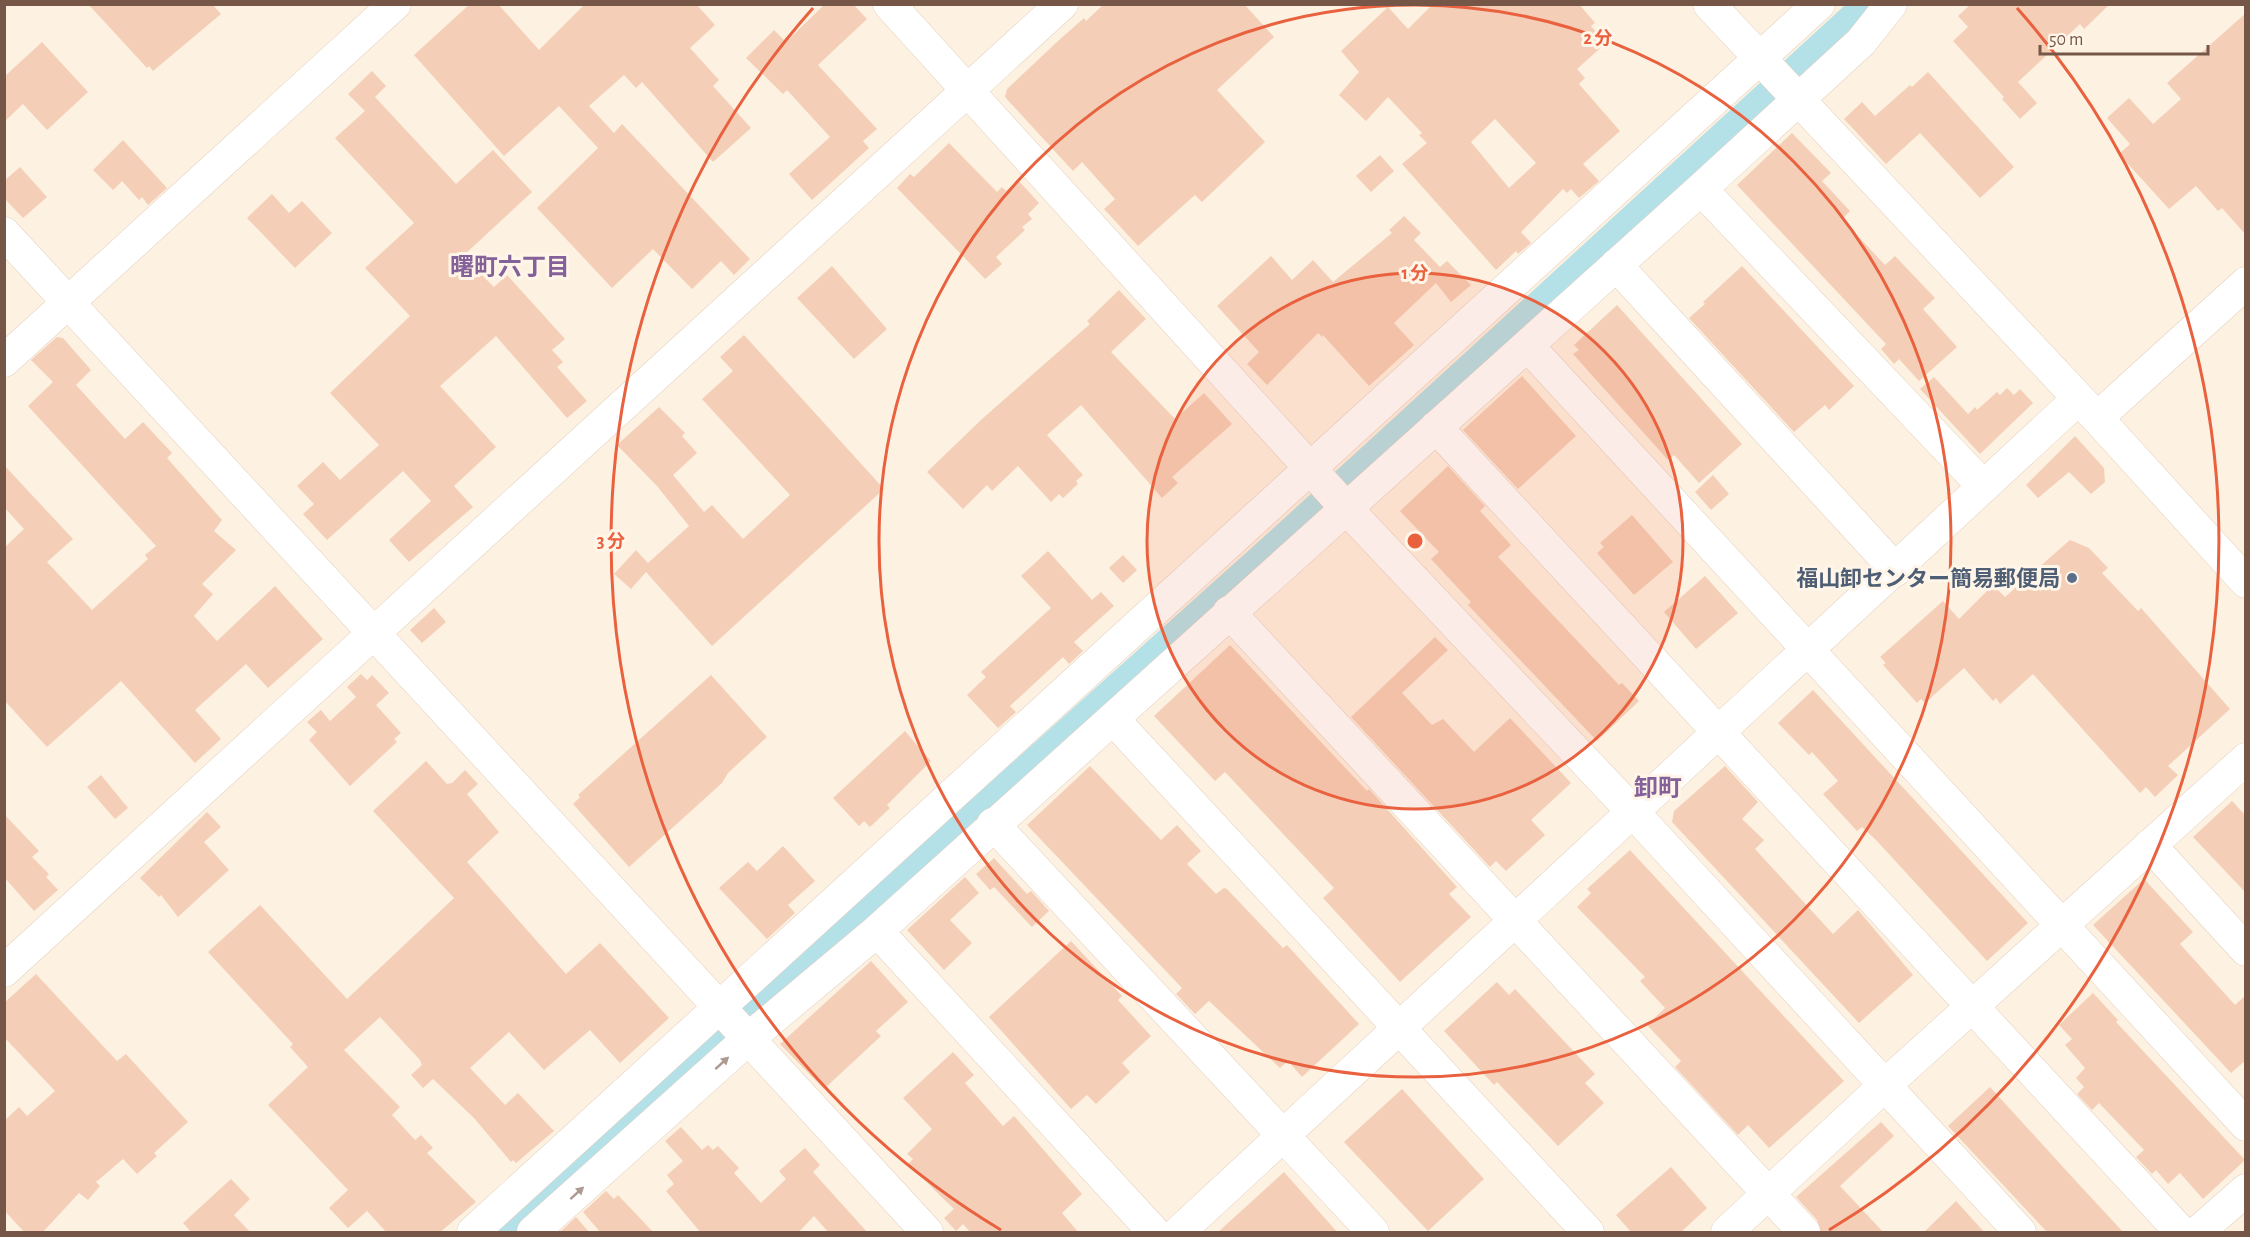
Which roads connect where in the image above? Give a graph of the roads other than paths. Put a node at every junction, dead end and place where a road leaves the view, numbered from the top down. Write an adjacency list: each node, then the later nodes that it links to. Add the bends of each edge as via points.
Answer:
1 (395, 4): 13 (street)
2 (890, 4): 8 (street)
3 (1062, 4): 8 (street)
4 (1709, 4): 7 (street)
5 (1819, 4): 7 (street)
6 (1892, 4): 7 (street, via 1861,42)
7 (1779, 79): 9 (street); 16 (street); 19 (street)
8 (968, 88): 19 (street); 23 (street)
9 (1701, 189): 11 (street); 18 (street)
10 (4, 234): 13 (street)
11 (1616, 265): 14 (street); 20 (street)
12 (2246, 283): 16 (street)
13 (68, 303): 15 (street); 23 (street)
14 (1528, 346): 17 (street); 24 (street)
15 (4, 361)
16 (2087, 409): 18 (street); 21 (street)
17 (1436, 426): 19 (street); 26 (street)
18 (1983, 486): 20 (street)
19 (1329, 488): 22 (street); 28 (street); 37 (street)
20 (1896, 570): 24 (street)
21 (2246, 582)
22 (1229, 612): 25 (street); 31 (street)
23 (373, 635): 35 (street); 37 (street)
24 (1810, 650): 26 (street); 32 (street)
25 (1113, 719): 29 (street); 38 (street)
26 (1720, 733): 28 (street); 36 (street)
27 (2243, 766): 30 (street)
28 (1632, 811): 31 (street); 39 (street)
29 (993, 824): 33 (street); 41 (street)
30 (2150, 845): 32 (street); 34 (street)
31 (1513, 922): 38 (street); 43 (street)
32 (2061, 927): 36 (street); 40 (street)
33 (877, 931): 37 (street); 47 (street)
34 (2246, 950)
35 (4, 971)
36 (1971, 1008): 39 (street); 54 (street)
37 (734, 1025): 44 (street); 45 (street, one-way to 37); 46 (street)
38 (1400, 1027): 41 (street); 50 (street)
39 (1884, 1086): 43 (street); 53 (street)
40 (2246, 1125)
41 (1283, 1135): 48 (street); 49 (street)
42 (2246, 1190): 55 (street)
43 (1768, 1194): 51 (street); 52 (street)
44 (473, 1233)
45 (533, 1233)
46 (927, 1233)
47 (1155, 1233)
48 (1179, 1233)
49 (1373, 1233)
50 (1588, 1233)
51 (1727, 1233)
52 (1804, 1233)
53 (2020, 1233)
54 (2181, 1233)
55 (2199, 1233)

